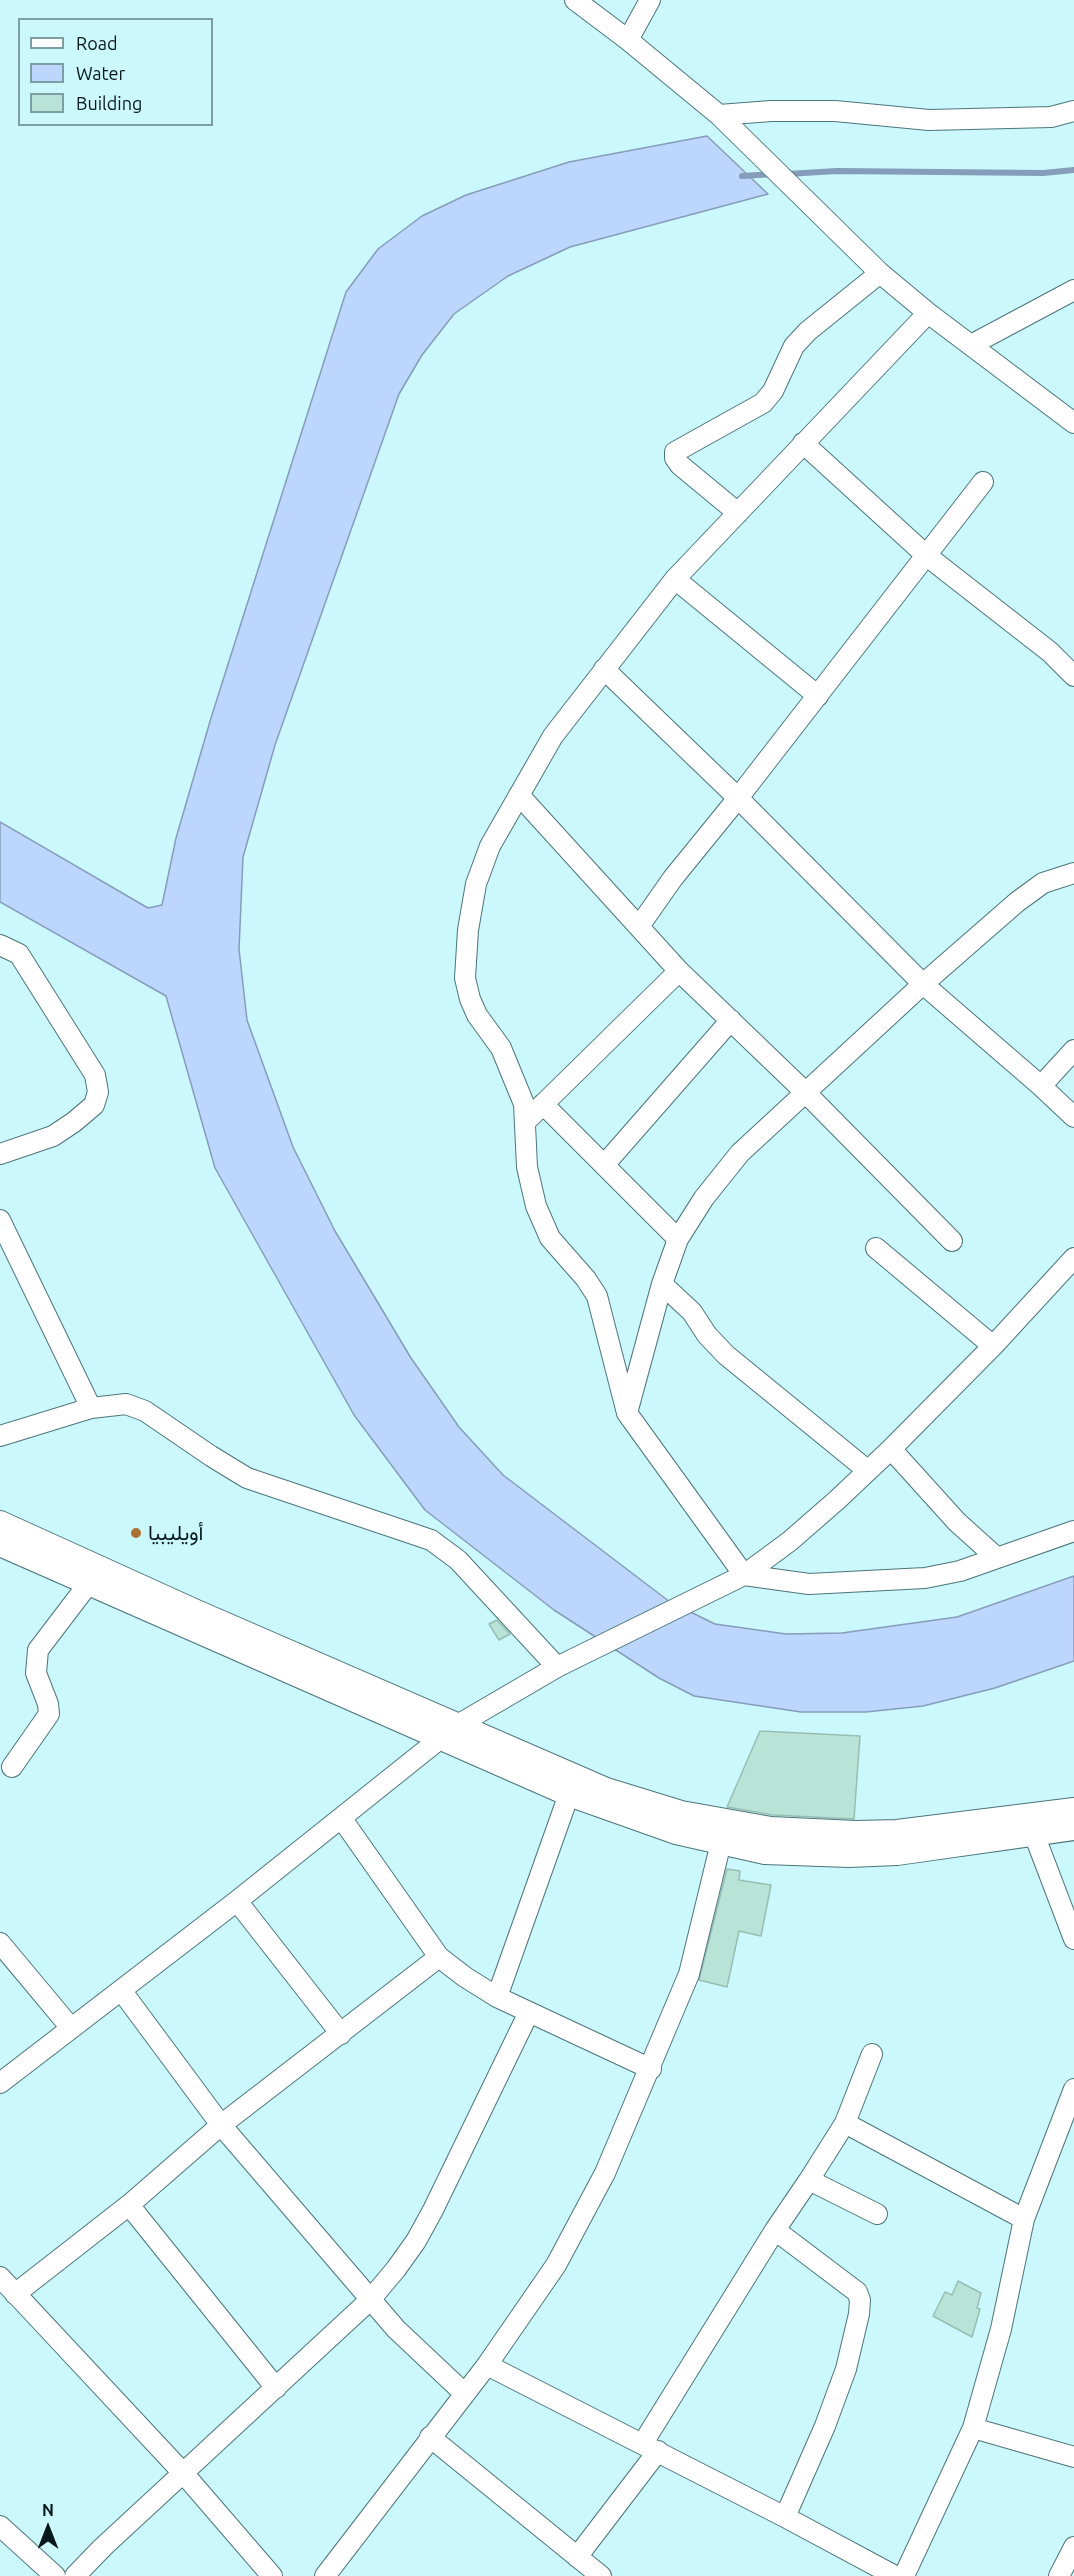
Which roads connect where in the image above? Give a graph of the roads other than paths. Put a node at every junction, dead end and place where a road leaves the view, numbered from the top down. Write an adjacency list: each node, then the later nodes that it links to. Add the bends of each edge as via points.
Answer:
1 (575, 0): 3 (street)
2 (650, 0): 3 (street)
3 (628, 40): 5 (street)
4 (1074, 111): 5 (street, via 1051,117 929,120 835,111 771,111)
5 (723, 120): 6 (street)
6 (880, 273): 8 (street); 13 (street, via 794,346 773,391 763,403 675,452 681,465)
7 (1074, 290): 9 (street)
8 (928, 313): 9 (street); 11 (street)
9 (971, 345): 10 (street)
10 (1074, 423)
11 (803, 443): 13 (street); 14 (street)
12 (983, 482): 14 (street)
13 (738, 513): 15 (street)
14 (927, 556): 17 (street, via 1050,652); 18 (street)
15 (675, 579): 16 (street); 18 (street)
16 (604, 669): 19 (street, via 553,736); 20 (street)
17 (1074, 676)
18 (818, 696): 20 (street)
19 (519, 795): 22 (street); 32 (street, via 490,846 476,884 465,978 477,1015 506,1058 524,1104)
20 (738, 798): 22 (street); 25 (street)
21 (1070, 881): 25 (street, via 1043,883)
22 (640, 925): 24 (street)
23 (0, 945): 33 (street, via 19,954 95,1075 98,1092 94,1105 53,1136)
24 (680, 971): 26 (street); 30 (street)
25 (923, 984): 28 (street); 29 (street)
26 (731, 1020): 29 (street); 34 (street)
27 (1074, 1050): 28 (street)
28 (1041, 1086): 31 (street)
29 (806, 1092): 36 (street, via 740,1153); 37 (street)
30 (543, 1104): 32 (street); 34 (street)
31 (1074, 1117)
32 (526, 1121): 43 (street, via 527,1167 536,1206 550,1238 597,1296)
33 (0, 1154)
34 (605, 1164): 36 (street)
35 (0, 1220): 42 (street)
36 (678, 1239): 40 (street)
37 (952, 1241)
38 (876, 1248): 41 (street)
39 (1074, 1258): 41 (street)
40 (662, 1284): 43 (street); 46 (street, via 692,1312 726,1355)
41 (993, 1346): 45 (street)
42 (90, 1408): 44 (street); 53 (street, via 126,1404 145,1411 248,1478 430,1540 458,1560)
43 (627, 1413): 51 (street)
44 (0, 1436)
45 (891, 1449): 46 (street); 50 (street, via 957,1522)
46 (867, 1470): 51 (street, via 790,1541)
47 (0, 1523): 54 (main road)
48 (1074, 1531): 50 (street)
49 (0, 1544): 52 (main road)
50 (997, 1558): 51 (street, via 925,1578 871,1582 809,1584)
51 (744, 1575): 53 (street)
52 (89, 1583): 54 (main road); 55 (street, via 38,1650 36,1673 49,1714)
53 (557, 1667): 54 (street)
54 (449, 1732): 56 (main road); 58 (street); 61 (main road, via 606,1790 681,1813)
55 (12, 1767)
56 (569, 1794): 61 (main road, via 647,1823); 67 (street)
57 (1074, 1810): 59 (main road)
58 (342, 1819): 62 (street); 65 (street)
59 (1030, 1825): 60 (main road); 61 (main road, via 897,1832); 63 (street)
60 (1074, 1828)
61 (723, 1832): 72 (street, via 689,1974)
62 (237, 1901): 66 (street); 70 (street)
63 (1074, 1939)
64 (0, 1943): 69 (street)
65 (439, 1957): 67 (street); 70 (street)
66 (121, 1990): 69 (street); 76 (street)
67 (497, 1997): 68 (street)
68 (529, 2012): 72 (street); 84 (street, via 434,2210 403,2260)
69 (71, 2028): 73 (street)
70 (341, 2034): 76 (street)
71 (872, 2054): 75 (street)
72 (651, 2069): 85 (street, via 605,2173 556,2265)
73 (0, 2083)
74 (1072, 2100): 80 (street)
75 (845, 2123): 77 (street); 80 (street)
76 (221, 2125): 78 (street); 84 (street)
77 (809, 2180): 79 (street); 81 (street)
78 (129, 2205): 83 (street); 86 (street)
79 (876, 2214)
80 (1024, 2219): 88 (street, via 1001,2329)
81 (775, 2230): 90 (street); 93 (street, via 857,2292 860,2301 846,2369)
82 (0, 2277): 83 (street)
83 (15, 2294): 92 (street)
84 (370, 2300): 86 (street); 87 (street)
85 (487, 2365): 87 (street); 90 (street)
86 (276, 2388): 92 (street)
87 (465, 2394): 89 (street)
88 (973, 2428): 91 (street); 103 (street)
89 (430, 2437): 96 (street); 100 (street)
90 (650, 2447): 93 (street); 96 (street)
91 (1074, 2457)
92 (184, 2474): 98 (street); 99 (street)
93 (785, 2517): 102 (street)
94 (0, 2526): 97 (street)
95 (1074, 2547): 104 (street)
96 (578, 2557): 101 (street)
97 (55, 2576)
98 (75, 2576)
99 (272, 2576)
100 (325, 2576)
101 (601, 2576)
102 (895, 2576)
103 (904, 2576)
104 (1059, 2576)

